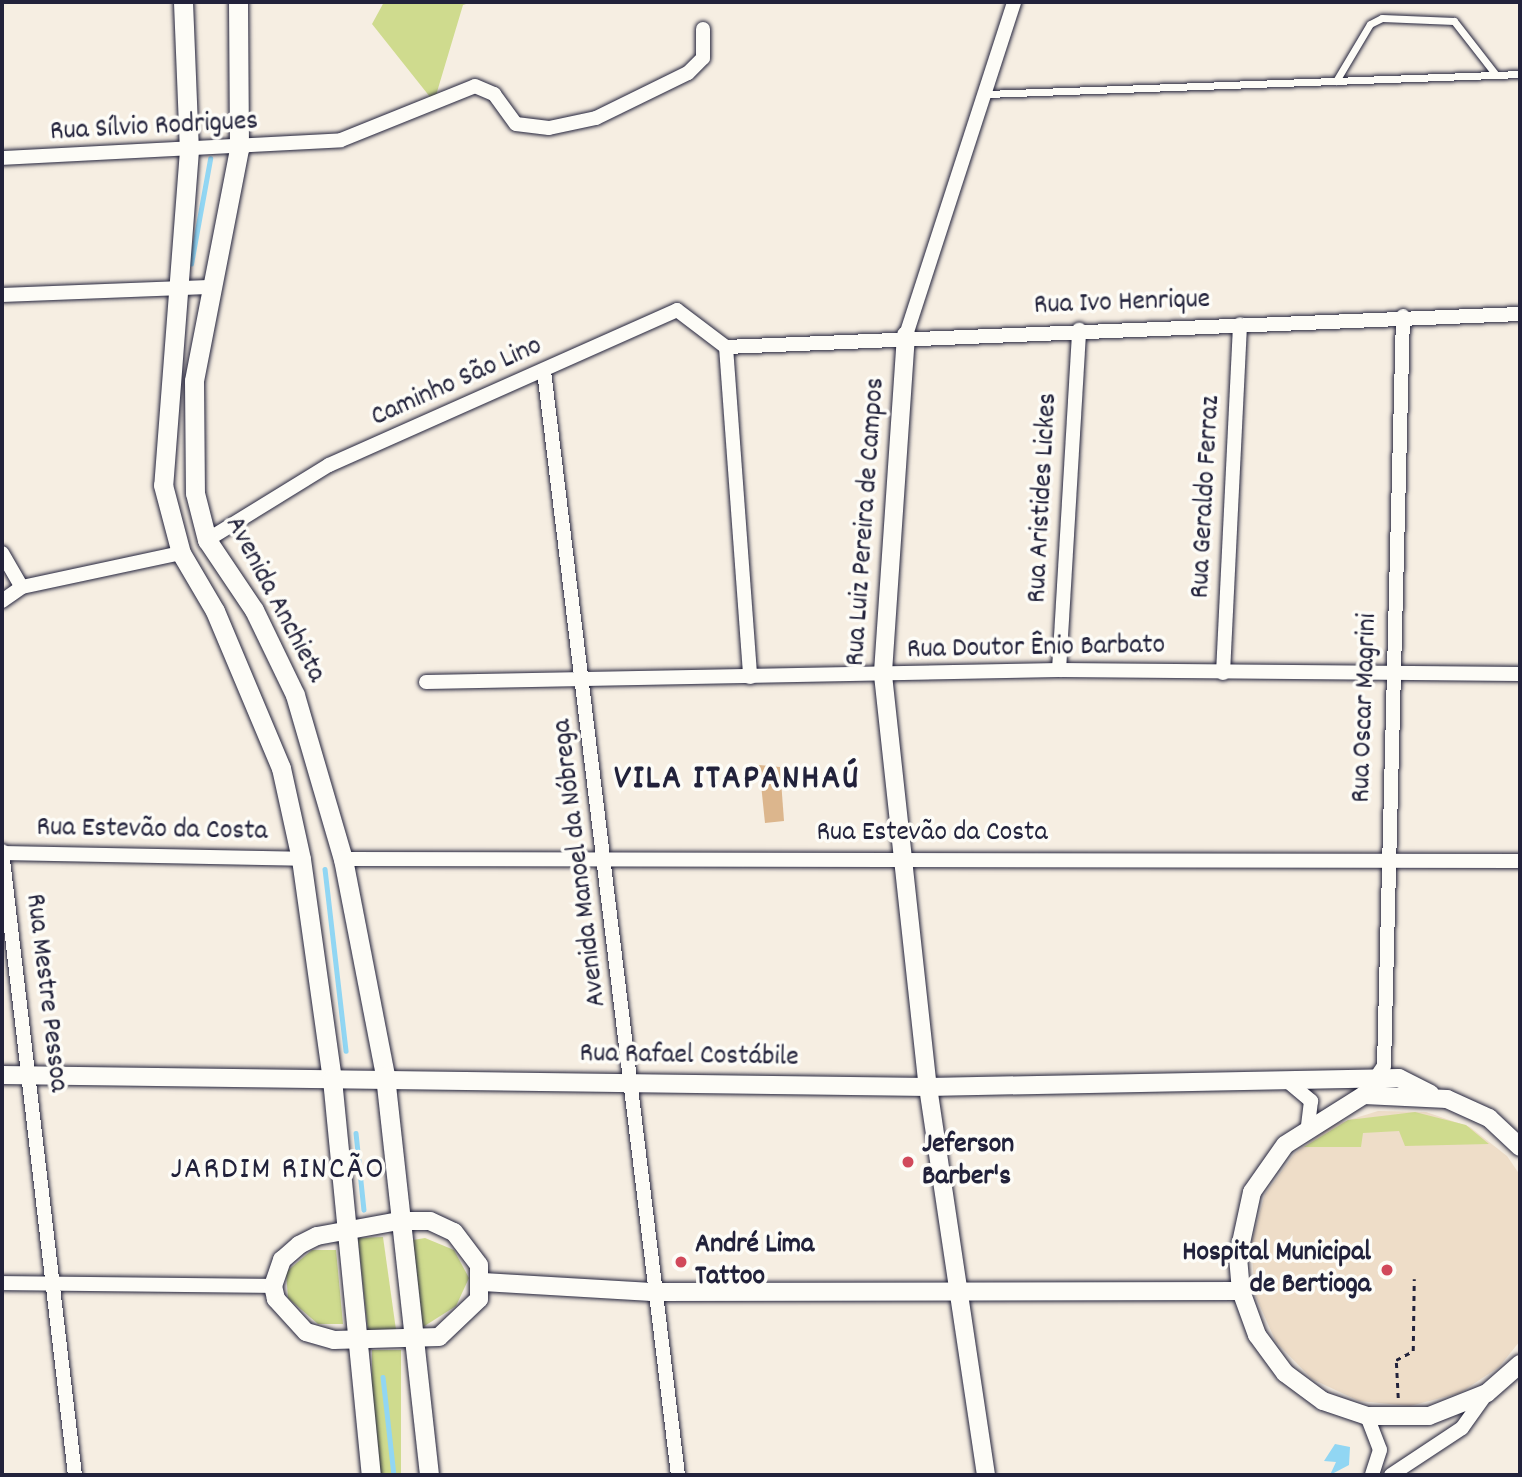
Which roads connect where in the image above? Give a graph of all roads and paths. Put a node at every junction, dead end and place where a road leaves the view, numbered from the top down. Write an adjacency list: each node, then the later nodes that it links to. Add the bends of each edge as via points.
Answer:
1 (183, 2): 10 (main road, Avenida Anchieta)
2 (238, 2): 9 (main road, Avenida Anchieta)
3 (1014, 2): 8 (street, Rua Luiz Pereira de Campos)
4 (703, 29): 9 (street, Rua Sílvio Rodrigues, via 703,58 688,73 596,118 530,128 516,124 494,94 475,86 415,115 308,145)
5 (1520, 74): 6 (lane)
6 (1496, 75): 7 (lane); 7 (lane, via 1454,21 1395,18 1370,24)
7 (1336, 81): 8 (lane)
8 (986, 94): 19 (street, Rua Luiz Pereira de Campos)
9 (239, 149): 10 (street, Rua Sílvio Rodrigues); 12 (main road, Avenida Anchieta)
10 (189, 150): 11 (street, Rua Sílvio Rodrigues); 13 (main road, Avenida Anchieta)
11 (2, 158)
12 (208, 287): 13 (street); 22 (main road, Avenida Anchieta, via 191,457)
13 (176, 288): 14 (street); 24 (main road, Avenida Anchieta, via 163,485)
14 (2, 295)
15 (1520, 314): 16 (street, Rua Ivo Henrique)
16 (1403, 316): 17 (street, Rua Ivo Henrique); 31 (street, Rua Oscar Magrini)
17 (1240, 324): 18 (street, Rua Ivo Henrique); 28 (street, Rua Geraldo Ferraz)
18 (1079, 330): 19 (street, Rua Ivo Henrique); 27 (street, Rua Aristides Lickes)
19 (906, 335): 20 (street, Rua Ivo Henrique); 30 (street, Rua Luiz Pereira de Campos)
20 (726, 347): 21 (street, Caminho São Lino, via 677,310); 32 (street)
21 (544, 371): 22 (street, Caminho São Lino, via 329,465); 34 (street, Avenida Manoel da Nóbrega)
22 (207, 540): 38 (main road, Avenida Anchieta, via 254,610 295,695)
23 (2, 553): 25 (street)
24 (181, 553): 25 (street); 37 (main road, Avenida Anchieta, via 249,685 281,768)
25 (22, 587): 26 (street)
26 (2, 601)
27 (1059, 670): 28 (street, Rua Doutor Ênio Barbato); 30 (street, Rua Doutor Ênio Barbato)
28 (1223, 673): 31 (street, Rua Doutor Ênio Barbato)
29 (1520, 674): 31 (street, Rua Doutor Ênio Barbato)
30 (883, 675): 32 (street, Rua Doutor Ênio Barbato); 39 (street, Rua Luiz Pereira de Campos)
31 (1391, 675): 40 (street, Rua Oscar Magrini)
32 (750, 677): 34 (street, Rua Doutor Ênio Barbato)
33 (426, 682): 34 (street, Rua Doutor Ênio Barbato)
34 (585, 682): 36 (street, Avenida Manoel da Nóbrega)
35 (2, 852): 37 (street, Rua Estevão da Costa); 43 (street, Rua Mestre Pessoa)
36 (604, 856): 38 (street, Rua Estevão da Costa); 39 (street, Rua Estevão da Costa); 48 (street, Avenida Manoel da Nóbrega)
37 (301, 859): 46 (main road, Avenida Anchieta)
38 (343, 859): 44 (main road, Avenida Anchieta)
39 (907, 859): 40 (street, Rua Estevão da Costa); 49 (street, Rua Luiz Pereira de Campos)
40 (1387, 861): 41 (street, Rua Estevão da Costa); 45 (street, Rua Oscar Magrini, via 1384,1066)
41 (1520, 861)
42 (2, 1075): 43 (street, Rua Rafael Costábile)
43 (32, 1075): 46 (street, Rua Rafael Costábile); 59 (street, Rua Mestre Pessoa)
44 (385, 1076): 46 (street, Rua Rafael Costábile); 48 (street, Rua Rafael Costábile); 54 (main road, Avenida Anchieta)
45 (1375, 1078): 47 (street, Rua Rafael Costábile); 50 (street, Rua Rafael Costábile, via 1399,1078); 51 (street, Rua Oscar Magrini)
46 (332, 1079): 55 (main road, Avenida Anchieta)
47 (1286, 1080): 49 (street, Rua Rafael Costábile); 52 (street, via 1311,1101)
48 (629, 1084): 49 (street, Rua Rafael Costábile); 63 (street, Avenida Manoel da Nóbrega)
49 (928, 1087): 61 (street, Rua Luiz Pereira de Campos)
50 (1430, 1094): 51 (street); 53 (street, via 1477,1111)
51 (1364, 1095): 52 (street)
52 (1308, 1126): 62 (street, via 1289,1140 1252,1192 1241,1224)
53 (1520, 1147)
54 (399, 1221): 55 (street); 57 (street, via 430,1221 454,1232 471,1250); 65 (main road, Avenida Anchieta)
55 (347, 1229): 60 (street, via 299,1245 282,1260); 64 (main road, Avenida Anchieta)
56 (1414, 1279): 69 (path, via 1413,1351 1396,1360)
57 (483, 1282): 63 (street); 65 (street, via 464,1319 439,1337)
58 (2, 1283): 59 (street)
59 (48, 1283): 60 (street); 70 (street, Rua Mestre Pessoa)
60 (273, 1286): 64 (street, via 306,1332)
61 (958, 1289): 62 (street); 63 (street); 74 (street, Rua Luiz Pereira de Campos)
62 (1241, 1291): 68 (street, via 1257,1335 1285,1373 1323,1401)
63 (652, 1293): 73 (street, Avenida Manoel da Nóbrega)
64 (357, 1341): 65 (street); 71 (main road, Avenida Anchieta)
65 (416, 1342): 72 (main road, Avenida Anchieta)
66 (1520, 1364): 67 (street)
67 (1487, 1393): 69 (street, via 1429,1416); 76 (street, via 1462,1428)
68 (1367, 1416): 69 (street); 75 (street, via 1380,1450)
69 (1395, 1419)
70 (75, 1475)
71 (371, 1475)
72 (429, 1475)
73 (678, 1475)
74 (986, 1475)
75 (1372, 1475)
76 (1391, 1475)

